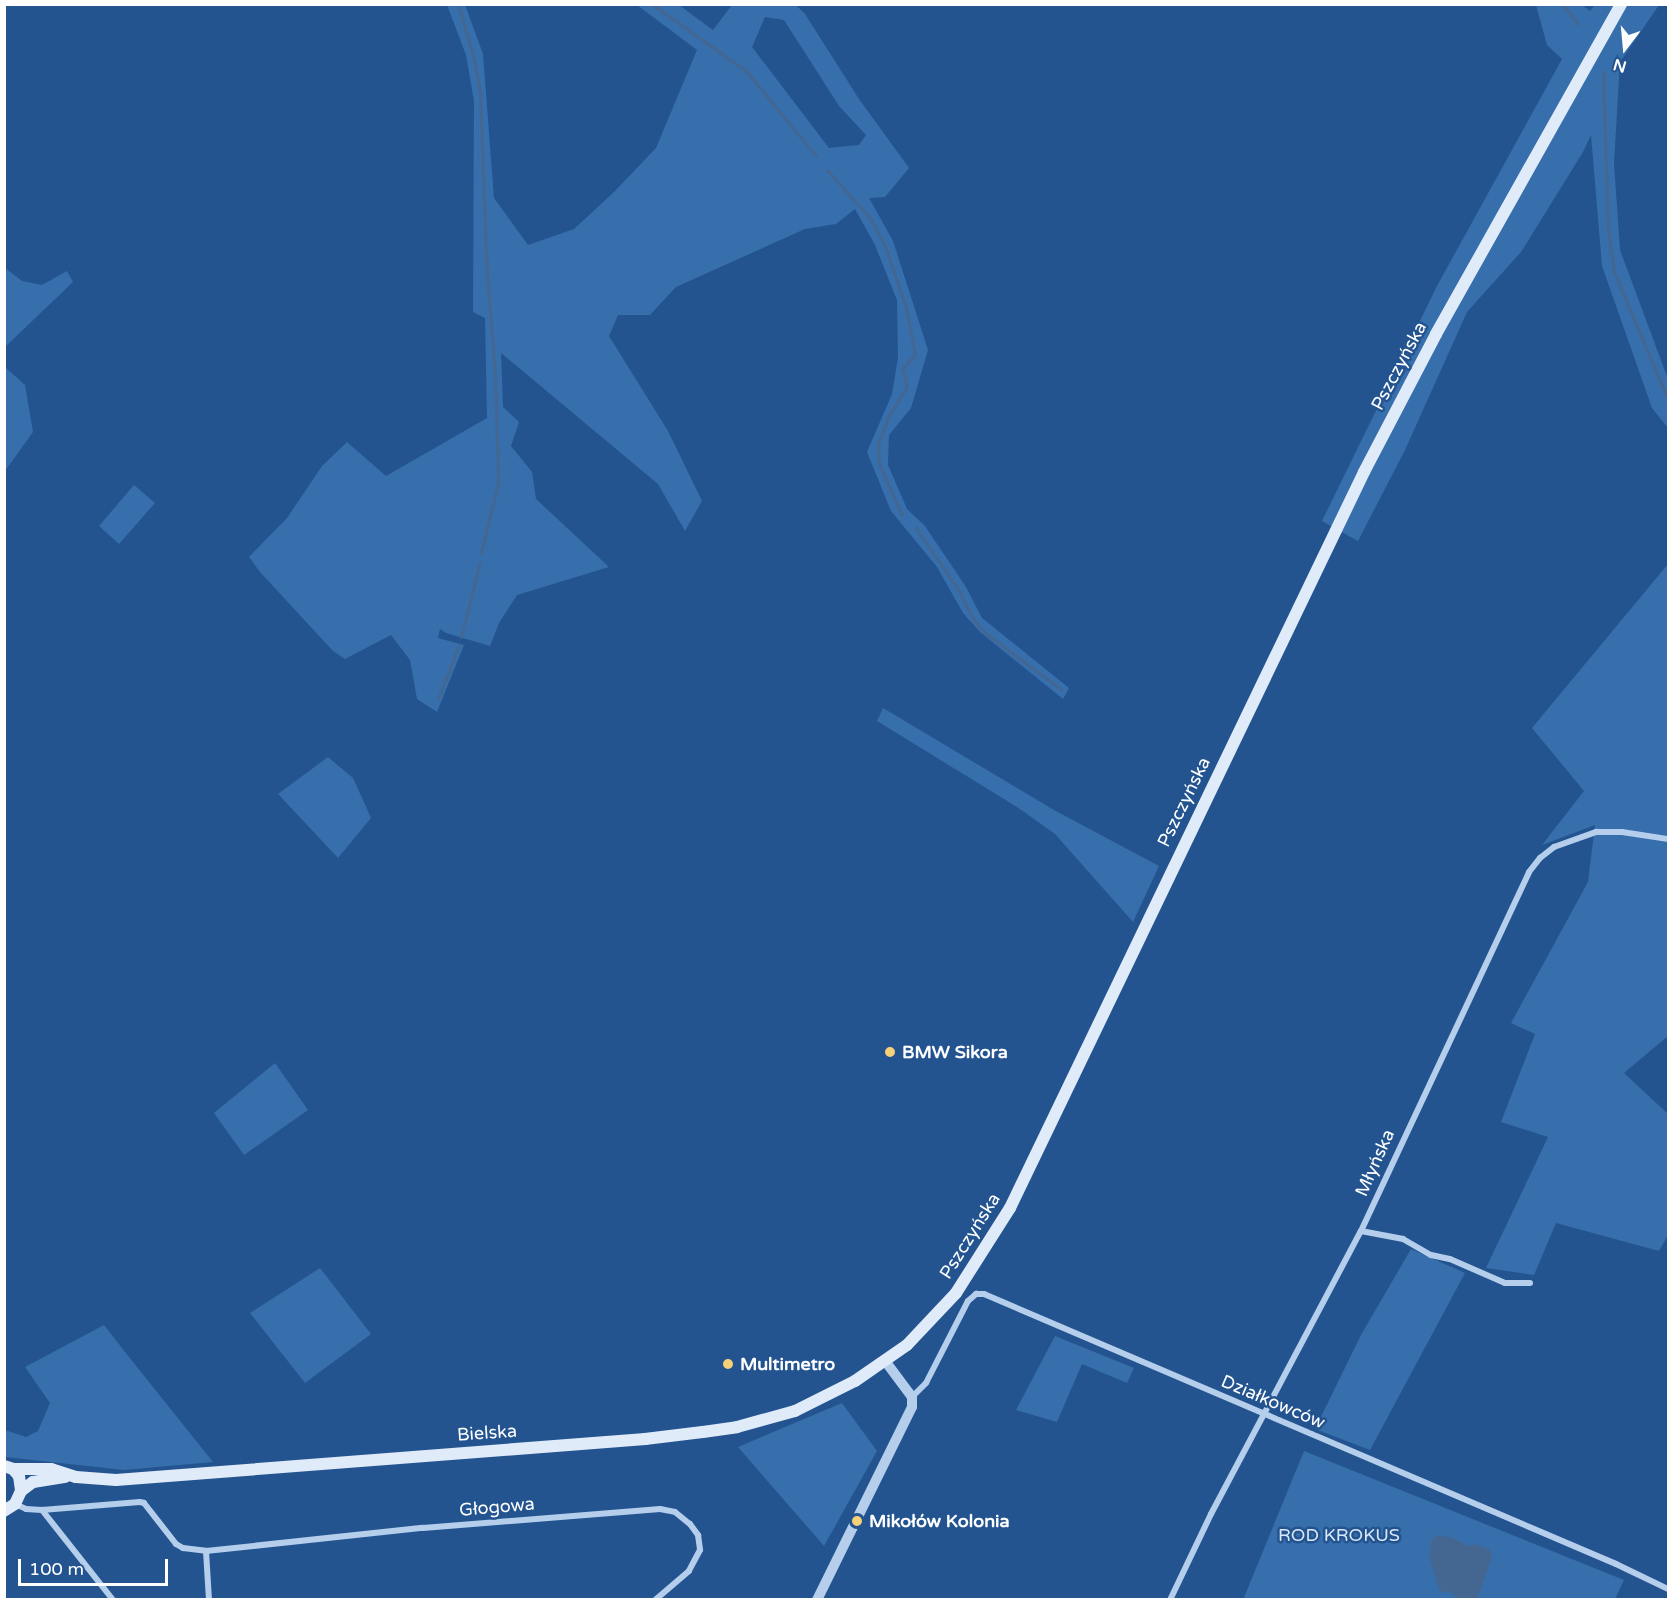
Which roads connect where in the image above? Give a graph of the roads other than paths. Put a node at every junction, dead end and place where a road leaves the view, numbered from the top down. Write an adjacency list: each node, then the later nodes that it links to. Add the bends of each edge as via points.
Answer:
1 (1621, 4): 5 (main road, Pszczyńska, via 1447,314 1364,472 1005,1217 950,1300)
2 (1668, 839): 3 (street, Młyńska, via 1596,832 1554,847 1529,872)
3 (1361, 1231): 4 (street, via 1403,1239 1431,1255 1505,1283); 7 (street, Młyńska)
4 (1530, 1283)
5 (886, 1362): 6 (street); 9 (main road, Bielska, via 795,1411 704,1432 220,1473 116,1480)
6 (912, 1397): 7 (street, Działkowców, via 926,1383 969,1301 980,1294); 19 (street, via 910,1413)
7 (1263, 1415): 15 (street, Działkowców); 20 (street, Młyńska)
8 (9, 1468): 9 (main road, Bielska, via 51,1469); 10 (main road, via 19,1476)
9 (76, 1477): 10 (main road, Bielska, via 42,1479)
10 (21, 1491): 11 (main road)
11 (15, 1504): 12 (street); 13 (main road)
12 (42, 1510): 14 (street, Głogowa, via 144,1503 176,1544); 16 (street)
13 (4, 1512)
14 (206, 1551): 17 (street); 18 (street, Głogowa, via 423,1528 668,1510 681,1516 694,1530 700,1550 689,1571)
15 (1668, 1589)
16 (113, 1599)
17 (209, 1599)
18 (655, 1599)
19 (817, 1599)
20 (1170, 1599)

